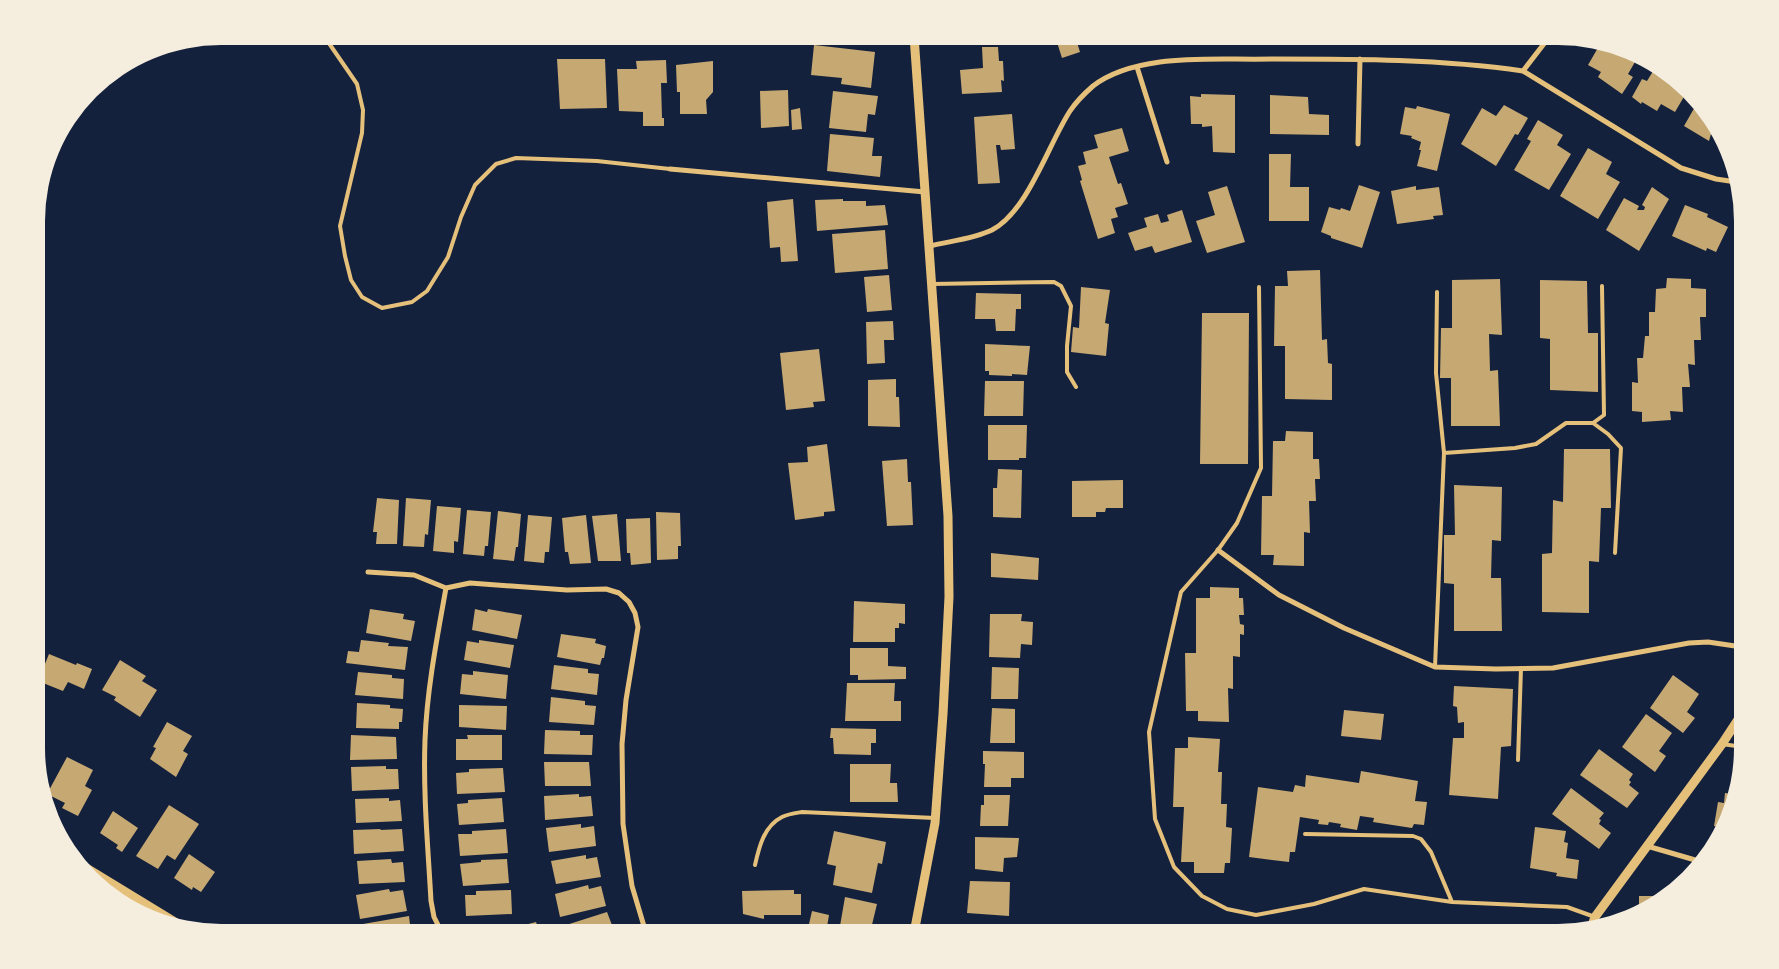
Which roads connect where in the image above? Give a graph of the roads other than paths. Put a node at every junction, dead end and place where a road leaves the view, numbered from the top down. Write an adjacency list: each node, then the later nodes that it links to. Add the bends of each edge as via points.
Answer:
1 (330, 45): 9 (lane, via 357,84 364,110 362,133 340,226 344,256 351,280 362,297 382,308 412,302 427,291 448,257 460,217 475,185 496,164 524,158)
2 (915, 45): 11 (street)
3 (1543, 45): 6 (street)
4 (1360, 59): 5 (street, via 1177,60); 6 (street); 7 (street)
5 (1137, 67): 8 (street); 12 (street, via 1101,82 1079,100 1066,117 1022,200 1005,220 981,234)
6 (1523, 71): 10 (street, via 1681,168)
7 (1358, 144)
8 (1167, 162)
9 (670, 169): 11 (street)
10 (1730, 181)
11 (925, 192): 12 (street)
12 (930, 246): 13 (street)
13 (932, 284): 17 (lane, via 1054,282 1061,286 1071,306 1067,372); 31 (street, via 948,516 949,596)
14 (1602, 286): 18 (lane, via 1604,415)
15 (1259, 287): 20 (lane, via 1261,468 1237,523)
16 (1437, 292): 19 (lane, via 1436,373)
17 (1076, 387)
18 (1592, 423): 19 (lane, via 1566,423 1536,444); 21 (lane, via 1621,448)
19 (1444, 452): 25 (lane)
20 (1218, 550): 25 (street, via 1279,595 1344,628); 37 (lane, via 1181,592 1149,732 1155,819 1174,868 1202,896 1227,909 1256,915 1314,904 1364,889)
21 (1615, 553)
22 (368, 572): 23 (street, via 414,576)
23 (446, 588): 41 (street, via 425,738 431,901); 42 (street, via 470,583 567,590 606,588 629,602 638,627 622,744 623,824 632,886)
24 (1734, 646): 26 (street, via 1688,643 1553,668)
25 (1435, 667): 26 (street)
26 (1521, 668): 30 (lane)
27 (1734, 726): 28 (street)
28 (1722, 744): 29 (lane); 33 (street)
29 (1734, 746)
30 (1518, 760)
31 (935, 818): 35 (lane, via 802,812 782,817 766,831); 43 (street)
32 (1305, 834): 37 (lane, via 1413,836 1421,839 1431,852)
33 (1647, 846): 34 (street); 39 (street)
34 (1694, 860)
35 (755, 865)
36 (101, 877): 38 (street)
37 (1452, 902): 39 (lane, via 1567,907)
38 (163, 914)
39 (1595, 917): 40 (street)
40 (1594, 920)
41 (438, 924)
42 (643, 924)
43 (916, 924)

